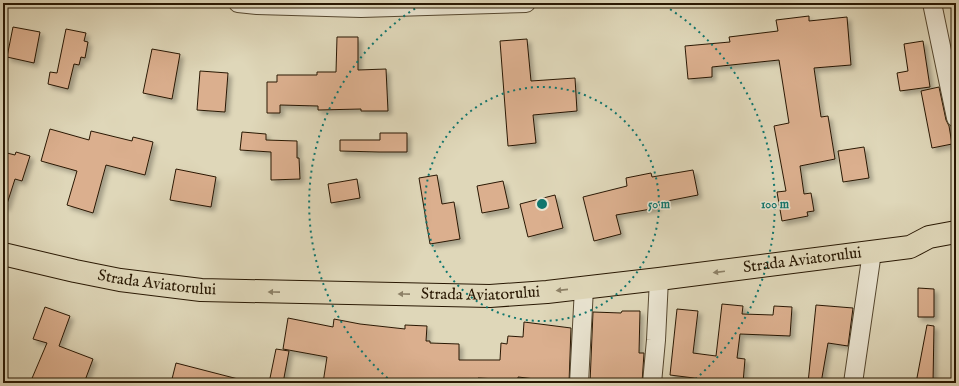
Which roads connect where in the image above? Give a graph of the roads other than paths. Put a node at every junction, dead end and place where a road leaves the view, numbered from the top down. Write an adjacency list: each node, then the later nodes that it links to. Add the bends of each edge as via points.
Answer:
1 (238, 3): 4 (street)
2 (526, 3): 4 (street, via 361,8)
3 (932, 3): 5 (street)
4 (257, 4)
5 (956, 118)
6 (956, 232): 8 (main road, Strada Aviatorului, via 929,237)
7 (956, 246): 8 (main road, via 928,250)
8 (910, 247): 9 (main road, Strada Aviatorului)
9 (872, 252): 11 (main road, Strada Aviatorului, one-way to 11); 15 (street)
10 (3, 254): 12 (main road, Strada Aviatorului, one-way to 10, via 490,296 201,290 120,280)
11 (659, 280): 12 (main road, Strada Aviatorului); 14 (street)
12 (584, 288): 13 (street)
13 (579, 383)
14 (652, 383)
15 (852, 383)

